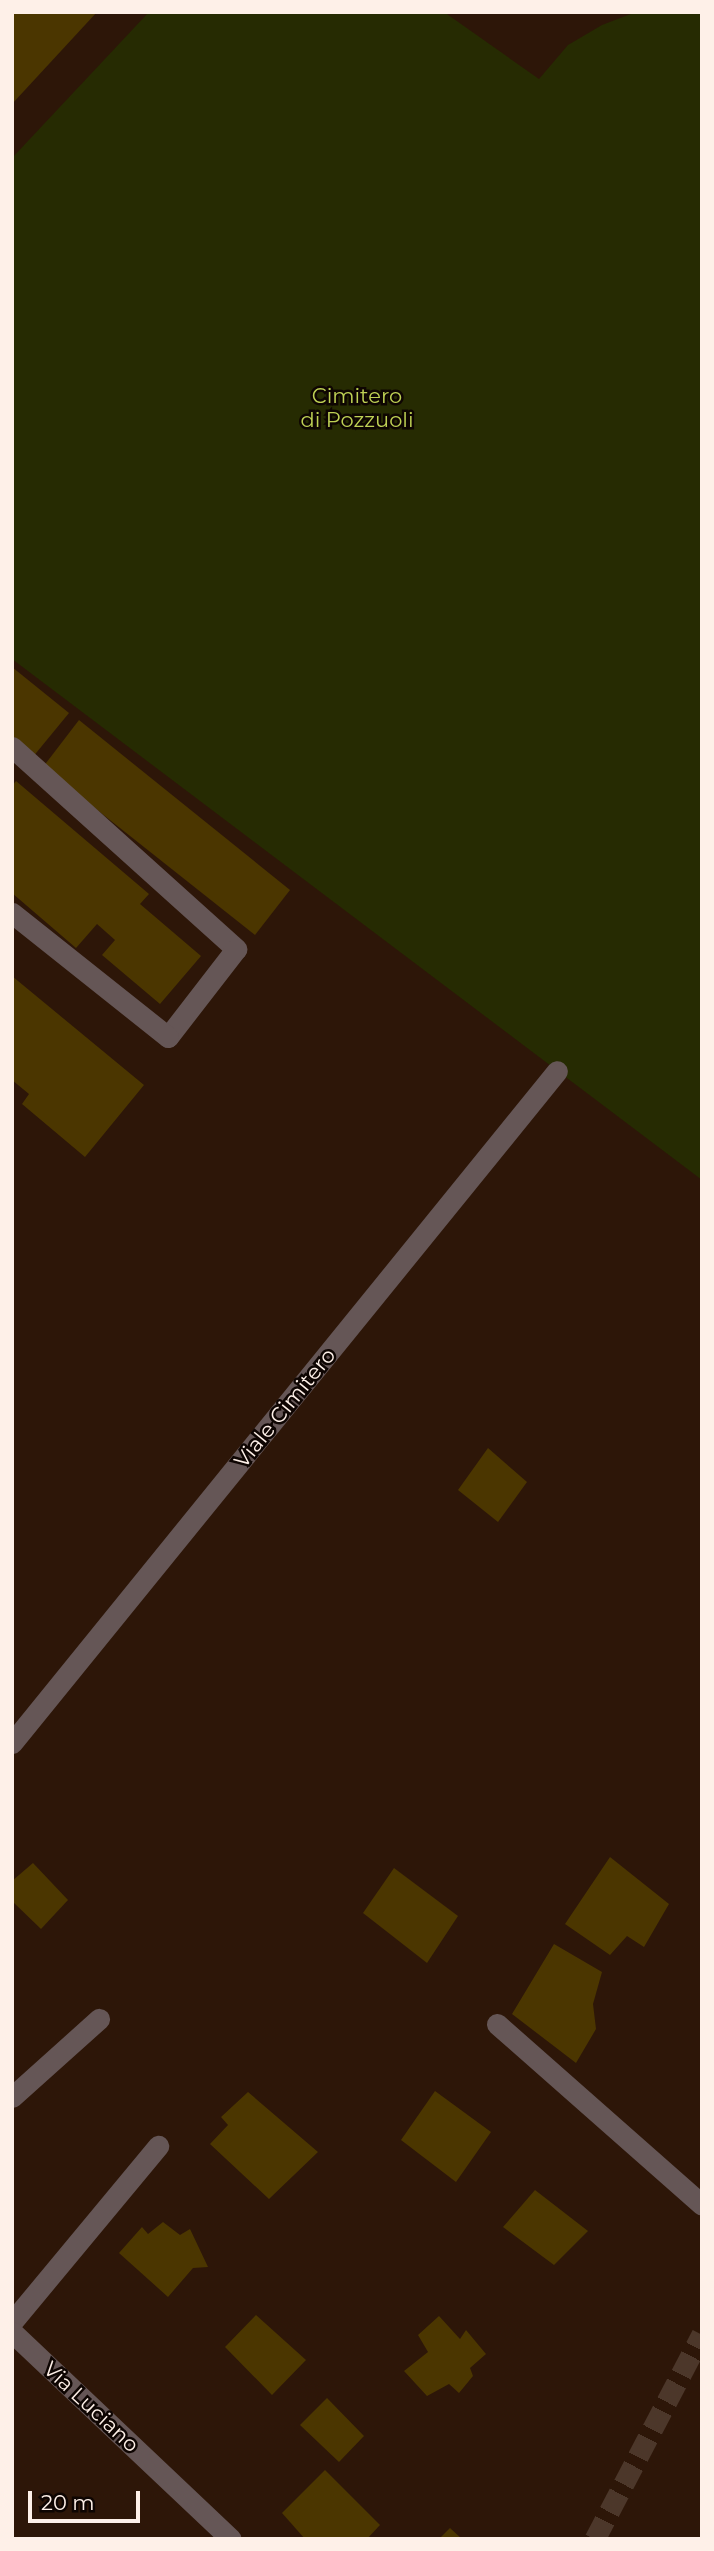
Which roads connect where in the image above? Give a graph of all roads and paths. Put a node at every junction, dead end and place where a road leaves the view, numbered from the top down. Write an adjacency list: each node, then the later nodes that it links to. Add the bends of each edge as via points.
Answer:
1 (12, 747): 2 (street, via 236,949 168,1037)
2 (12, 913)
3 (556, 1071): 4 (street, Viale Cimitero)
4 (12, 1743)
5 (99, 2020): 7 (street)
6 (497, 2024): 9 (street)
7 (12, 2097)
8 (158, 2146): 10 (street)
9 (702, 2205)
10 (12, 2322)
11 (12, 2332): 12 (street, Via Luciano)
12 (231, 2539)

